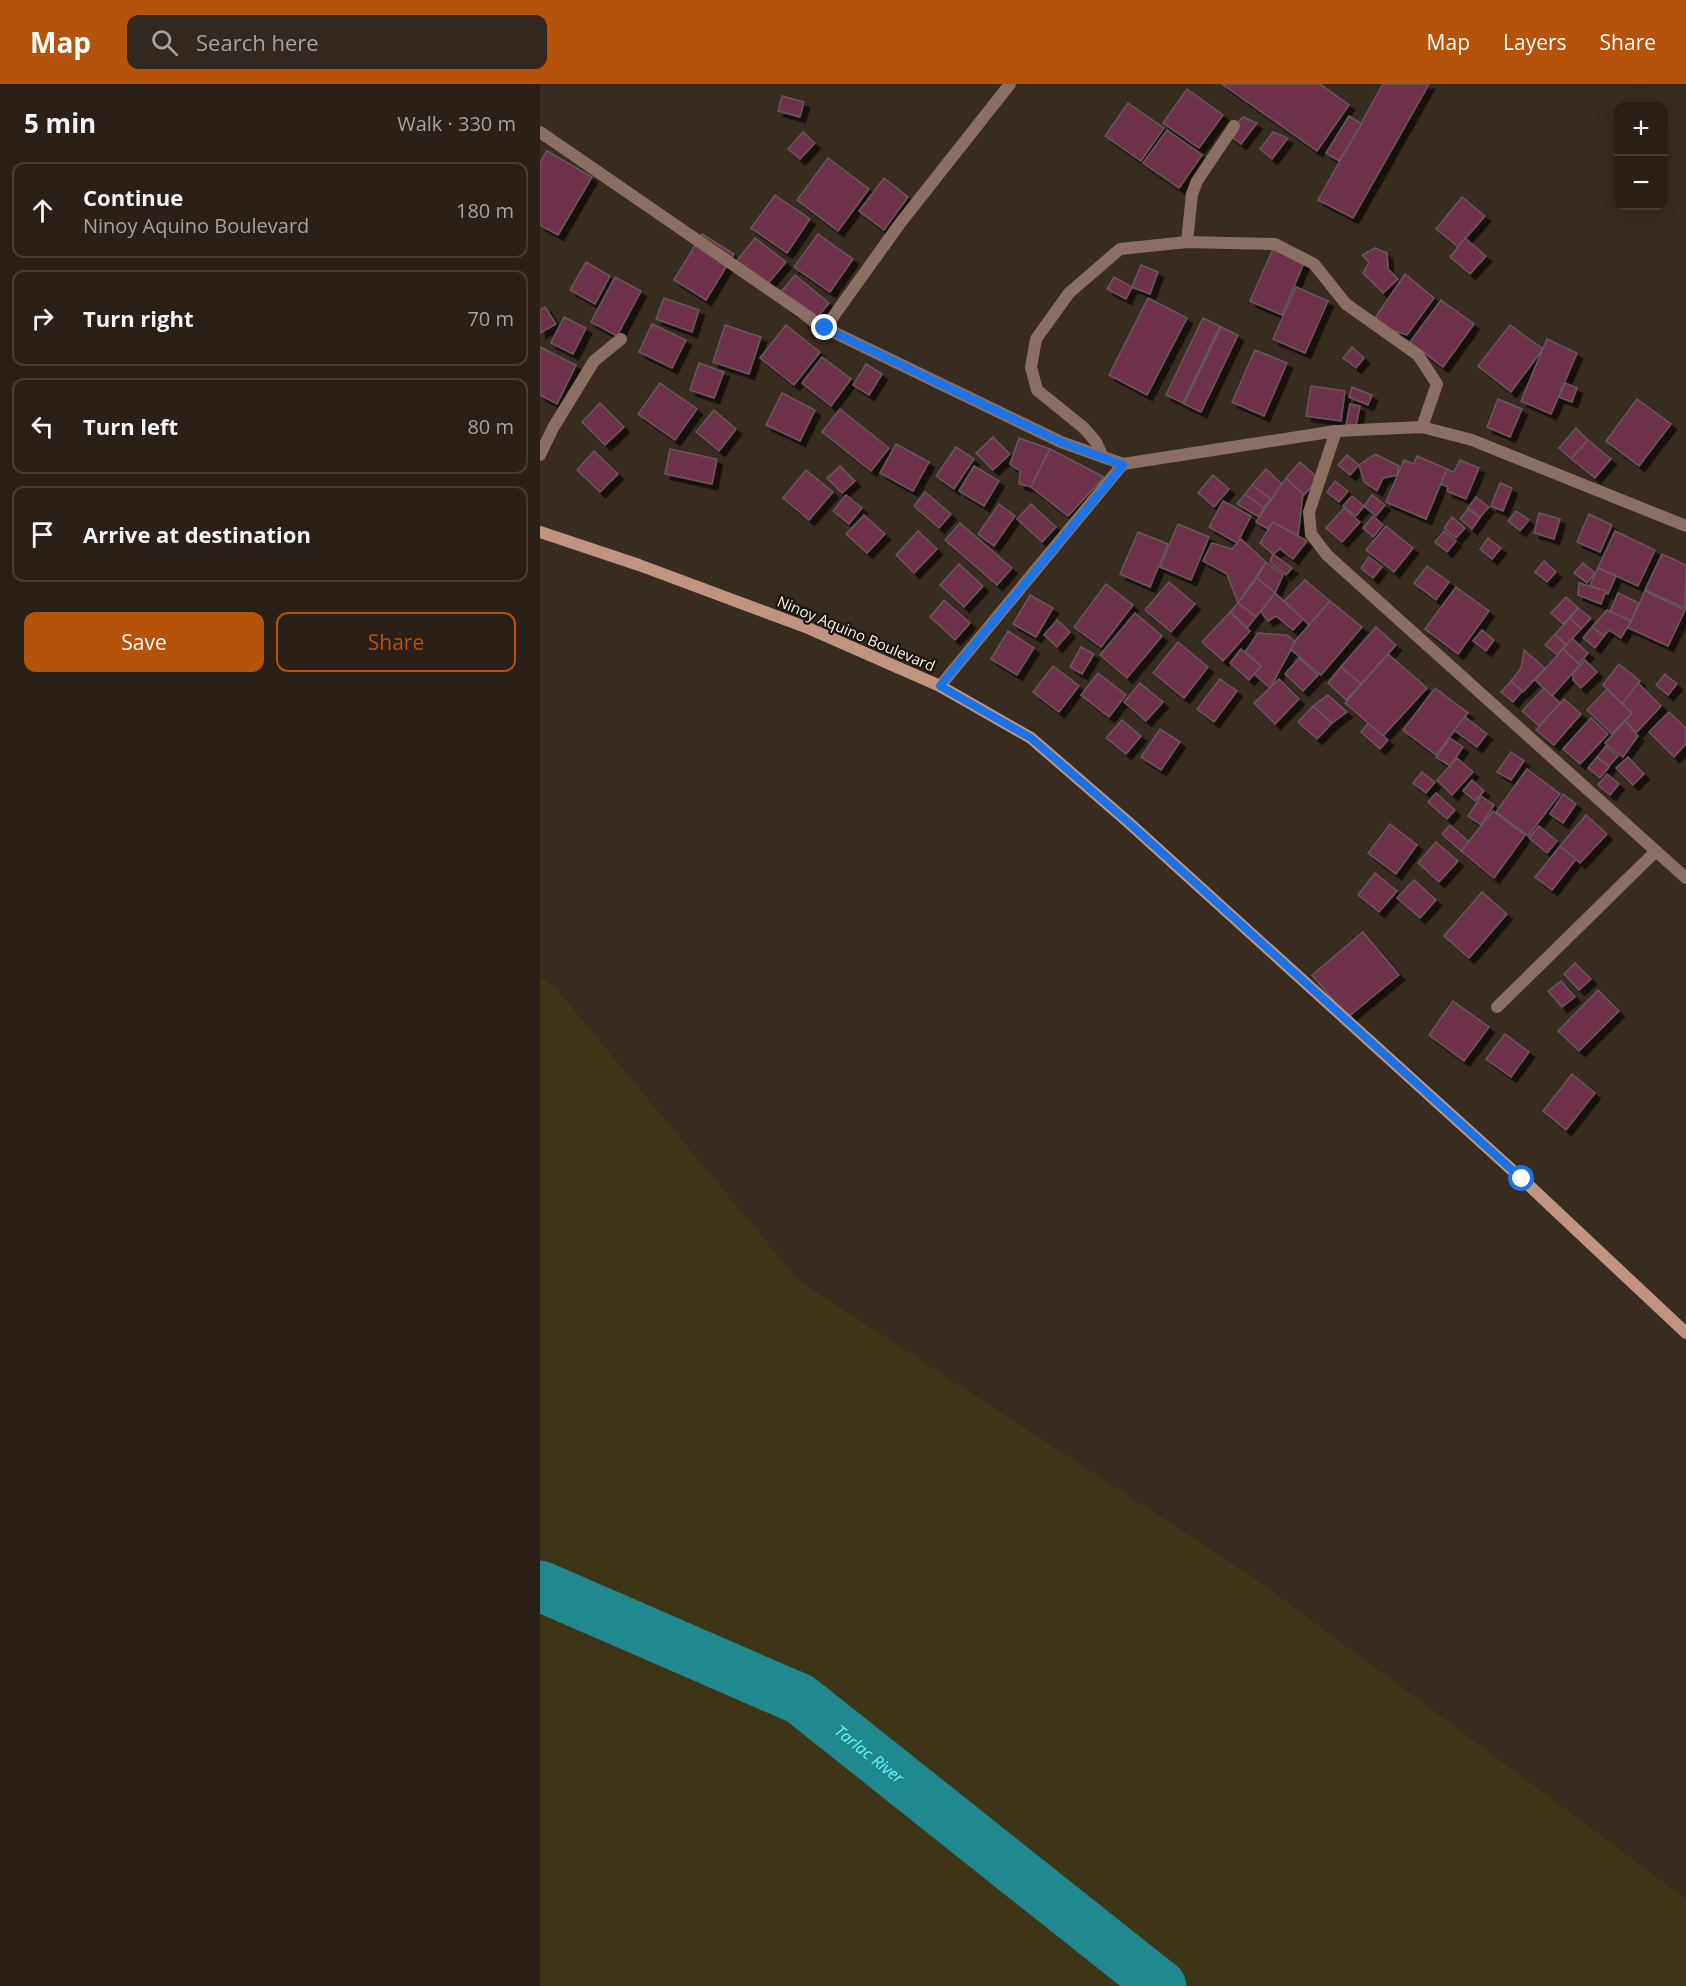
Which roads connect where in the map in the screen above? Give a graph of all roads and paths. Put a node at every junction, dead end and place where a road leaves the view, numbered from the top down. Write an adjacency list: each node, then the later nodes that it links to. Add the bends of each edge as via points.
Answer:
1 (1010, 84): 5 (street, via 901,222)
2 (1234, 126): 4 (street, via 1197,181)
3 (540, 132): 5 (street)
4 (1187, 242): 7 (street, via 1275,244 1314,264 1346,304 1418,355 1437,384); 10 (street, via 1120,249 1069,293 1036,339 1031,367 1037,390 1084,428)
5 (825, 328): 10 (street, via 1061,442)
6 (621, 339): 9 (street, via 594,361)
7 (1422, 427): 8 (street); 12 (street, via 1472,440)
8 (1336, 431): 11 (street); 15 (street, via 1309,512 1311,534 1327,555)
9 (540, 455)
10 (1103, 457): 11 (street)
11 (1123, 465): 14 (street)
12 (1686, 526)
13 (540, 532): 14 (main road, Ninoy Aquino Boulevard, via 808,628)
14 (940, 686): 18 (main road, Ninoy Aquino Boulevard, via 1031,738 1128,822)
15 (1656, 851): 16 (street); 17 (street)
16 (1686, 878)
17 (1497, 1007)
18 (1686, 1333)

